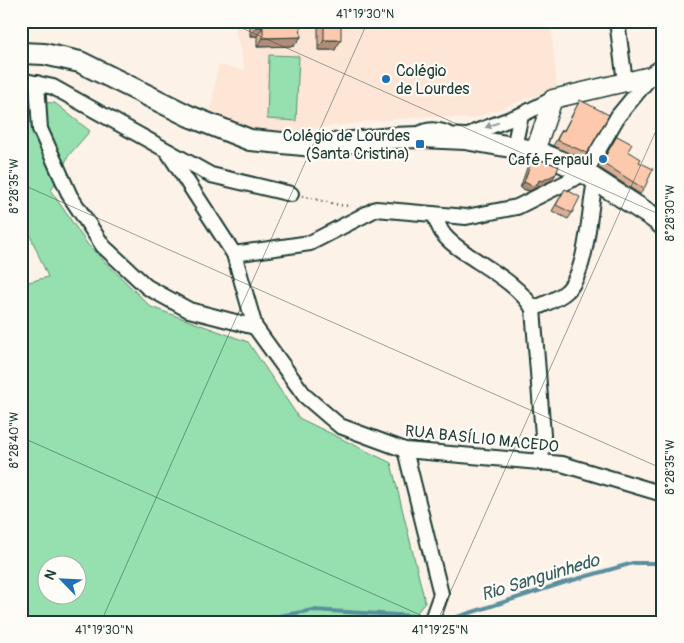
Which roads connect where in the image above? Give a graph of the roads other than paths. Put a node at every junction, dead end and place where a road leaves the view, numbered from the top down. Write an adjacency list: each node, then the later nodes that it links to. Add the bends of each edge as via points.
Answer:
1 (618, 21): 5 (street)
2 (21, 53): 9 (main road, via 80,62 189,116 250,140 314,146 392,138)
3 (657, 72): 5 (street); 13 (street, via 618,116)
4 (21, 80): 6 (street, RUA BASÍLIO MACEDO)
5 (625, 82): 7 (street)
6 (37, 83): 11 (street, RUA BASÍLIO MACEDO, via 53,87); 19 (street, via 40,129 70,196 103,246 147,286 190,310)
7 (553, 99): 8 (street); 12 (street)
8 (521, 115): 9 (street, one-way to 9); 10 (street)
9 (462, 138): 10 (main road)
10 (514, 146): 12 (main road)
11 (168, 152): 14 (street, via 211,175); 17 (street, RUA BASÍLIO MACEDO)
12 (535, 152): 13 (main road)
13 (591, 177): 15 (street, via 516,207 466,217); 16 (main road); 18 (street, via 594,187 579,272 567,291)
14 (291, 194)
15 (434, 214): 17 (street, via 376,209 310,243); 18 (street, via 445,237 494,272 528,300)
16 (663, 225)
17 (234, 254): 19 (street, RUA BASÍLIO MACEDO)
18 (533, 309): 21 (street, via 544,435)
19 (255, 327): 20 (street, RUA BASÍLIO MACEDO, via 305,396 340,426)
20 (405, 450): 21 (street, RUA BASÍLIO MACEDO); 23 (street, via 441,594)
21 (541, 462): 22 (street, RUA BASÍLIO MACEDO, via 562,464)
22 (663, 494)
23 (431, 622)

